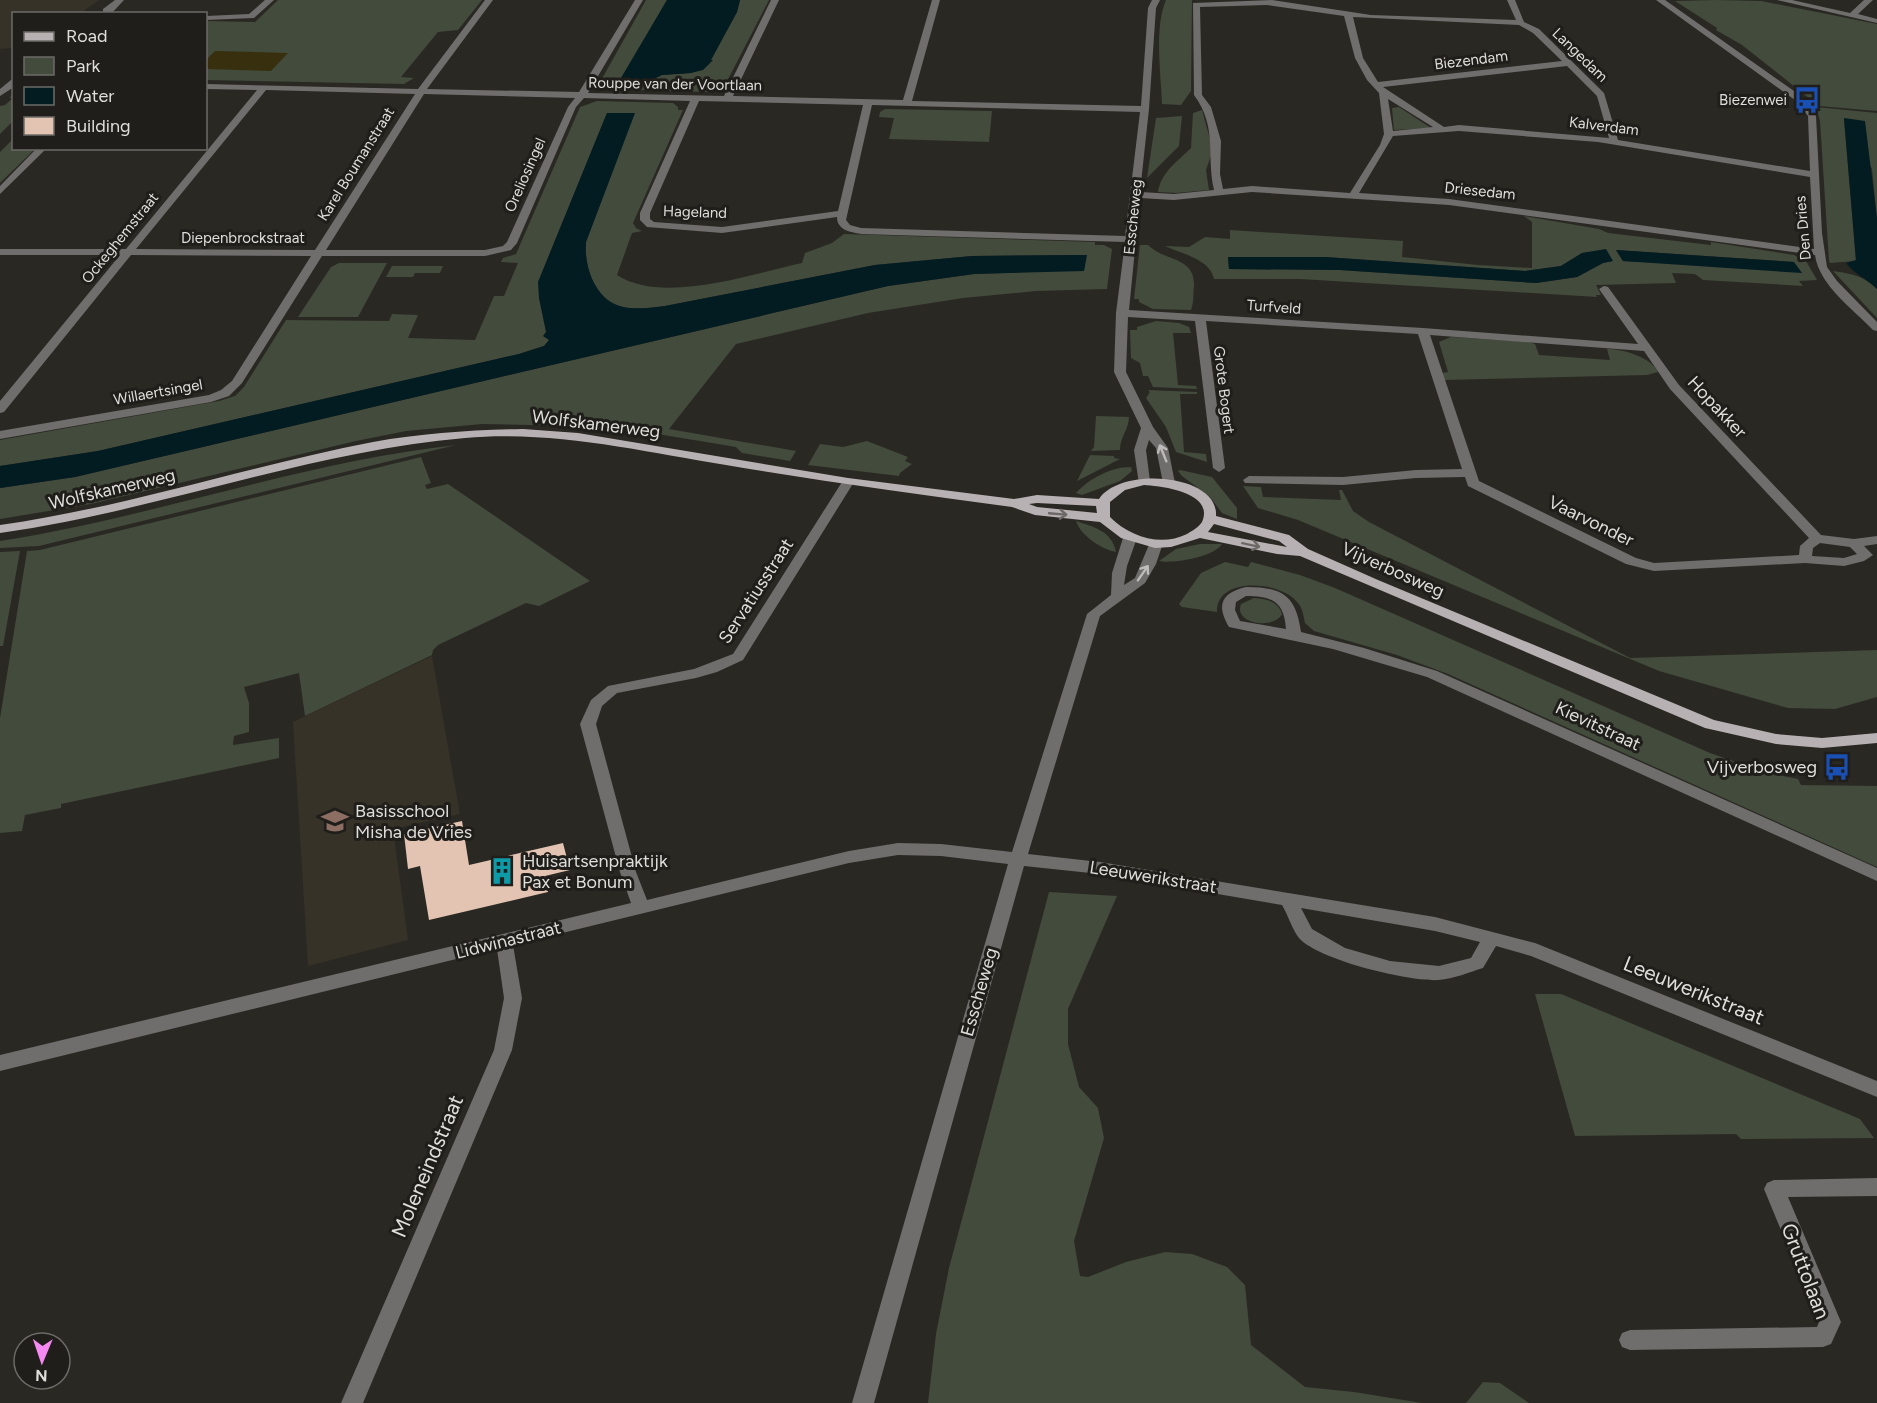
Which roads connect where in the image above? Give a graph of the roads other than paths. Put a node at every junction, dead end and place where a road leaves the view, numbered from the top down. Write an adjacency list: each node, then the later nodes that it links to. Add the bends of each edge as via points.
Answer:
1 (120, 0): 13 (street)
2 (270, 0): 16 (street, via 252,16)
3 (489, 0): 24 (street, Karel Boumanstraat)
4 (639, 0): 26 (street, Oreliosingel)
5 (775, 0): 28 (street)
6 (936, 0): 30 (street)
7 (1156, 0): 31 (street, Esscheweg, via 1152,8)
8 (1511, 0): 18 (street)
9 (1660, 0): 36 (street, Den Dries, via 1806,106 1812,116)
10 (1781, 0): 15 (street)
11 (1869, 0): 15 (street)
12 (1268, 1): 14 (street); 38 (street, via 1196,5 1198,95 1207,107 1216,141)
13 (106, 12)
14 (1348, 14): 18 (street); 23 (street, via 1359,58)
15 (1851, 16): 17 (street)
16 (207, 18)
17 (1877, 21)
18 (1521, 23): 19 (street, Langedam, via 1536,31)
19 (1569, 63): 23 (street, Biezendam); 34 (street, Langedam, via 1601,95)
20 (12, 84): 25 (street)
21 (207, 86): 22 (street, Rouppe van der Voortlaan)
22 (263, 88): 24 (street, Rouppe van der Voortlaan); 44 (street, Ockeghemstraat)
23 (1379, 89): 32 (street); 33 (street)
24 (420, 91): 26 (street, Rouppe van der Voortlaan); 45 (street, Karel Boumanstraat)
25 (0, 93)
26 (582, 95): 27 (street, Rouppe van der Voortlaan); 46 (street, Oreliosingel, via 572,107 512,243)
27 (696, 98): 28 (street, Rouppe van der Voortlaan); 41 (street, Hageland, via 645,213 645,220 651,225 722,230)
28 (727, 99): 29 (street, Rouppe van der Voortlaan)
29 (868, 102): 30 (street, Rouppe van der Voortlaan); 41 (street)
30 (907, 103): 31 (street, Rouppe van der Voortlaan)
31 (1144, 109): 39 (street, Esscheweg)
32 (1440, 128): 33 (street, Kalverdam); 34 (street, Kalverdam)
33 (1389, 134): 40 (street)
34 (1614, 141): 36 (street, Kalverdam)
35 (41, 150): 37 (street)
36 (1815, 175): 47 (street, Den Dries)
37 (0, 191)
38 (1219, 192): 39 (street, Driesedam, via 1174,197); 40 (street, Driesedam, via 1252,189)
39 (1135, 195): 42 (street, Esscheweg)
40 (1353, 195): 47 (street, Driesedam, via 1530,212)
41 (842, 214): 42 (street, via 843,225 861,231)
42 (1130, 239): 49 (street, Esscheweg)
43 (0, 252): 44 (street, Diepenbrockstraat)
44 (128, 252): 45 (street, Diepenbrockstraat); 54 (street, Ockeghemstraat)
45 (318, 253): 46 (street, Diepenbrockstraat); 56 (street, Willaertsingel, via 236,383 225,393)
46 (485, 253)
47 (1820, 253): 51 (street, Den Dries, via 1827,274)
48 (1604, 289): 53 (street, Hopakker)
49 (1122, 313): 50 (street, Turfveld); 55 (street, Esscheweg, via 1119,372)
50 (1200, 317): 52 (street, Turfveld); 57 (street, Grote Bogert)
51 (1877, 328)
52 (1423, 331): 53 (street, Turfveld); 58 (street)
53 (1648, 348): 70 (street, Hopakker, via 1678,393)
54 (0, 409)
55 (1147, 428): 60 (street, via 1140,450); 62 (street, Esscheweg, one-way to 55, via 1162,448)
56 (0, 435)
57 (1219, 468)
58 (1470, 473): 59 (street, via 1343,481); 75 (street, Vaarvonder, via 1473,483 1631,561 1654,567)
59 (1250, 480)
60 (1144, 481): 62 (main road); 64 (main road, via 1118,488)
61 (848, 482): 63 (main road, Wolfskamerweg); 67 (main road, Wolfskamerweg, via 578,437 466,434 352,451 57,521); 82 (street, Servatiusstraat, via 738,657 710,669 613,689 600,697 591,710 588,724)
62 (1169, 483): 66 (main road, via 1201,497 1210,511)
63 (1014, 503): 64 (main road, Wolfskamerweg, via 1037,499); 65 (main road, Wolfskamerweg, one-way to 65, via 1035,512)
64 (1103, 503): 65 (main road)
65 (1104, 518): 69 (main road)
66 (1210, 519): 68 (main road); 74 (main road, Vijverbosweg, via 1284,538)
67 (0, 529)
68 (1199, 534): 72 (main road); 74 (main road, Vijverbosweg, one-way to 74)
69 (1130, 538): 72 (main road); 76 (street, via 1116,577)
70 (1817, 539): 73 (street); 75 (street, via 1807,546)
71 (1877, 540): 73 (street)
72 (1156, 543): 76 (street, Esscheweg, one-way to 72, via 1144,574)
73 (1854, 543): 75 (street, Vaarvonder, via 1866,555 1857,560)
74 (1303, 552): 78 (main road, Vijverbosweg, via 1710,724 1776,739 1822,743)
75 (1805, 559)
76 (1118, 595): 79 (street, Esscheweg, via 1094,614)
77 (1294, 634): 80 (street, Kievitstraat, via 1359,650 1469,689)
78 (1877, 738)
79 (1019, 859): 81 (street, Leeuwerikstraat, via 1100,868); 82 (street, Lidwinastraat, via 898,849 849,857); 90 (street, Esscheweg)
80 (1877, 874)
81 (1287, 900): 83 (street, Leeuwerikstraat, via 1435,924); 83 (street, via 1306,934 1339,953 1390,968 1439,973 1478,963)
82 (641, 908): 84 (street, Lidwinastraat)
83 (1491, 939): 86 (street, Leeuwerikstraat, via 1535,950)
84 (504, 941): 85 (street, Lidwinastraat); 89 (street, Moleneindstraat, via 513,998 503,1050)
85 (0, 1063)
86 (1877, 1089)
87 (1877, 1187): 88 (street, Gruttolaan, via 1774,1189 1830,1322 1823,1337)
88 (1630, 1340)
89 (352, 1403)
90 (863, 1403)

